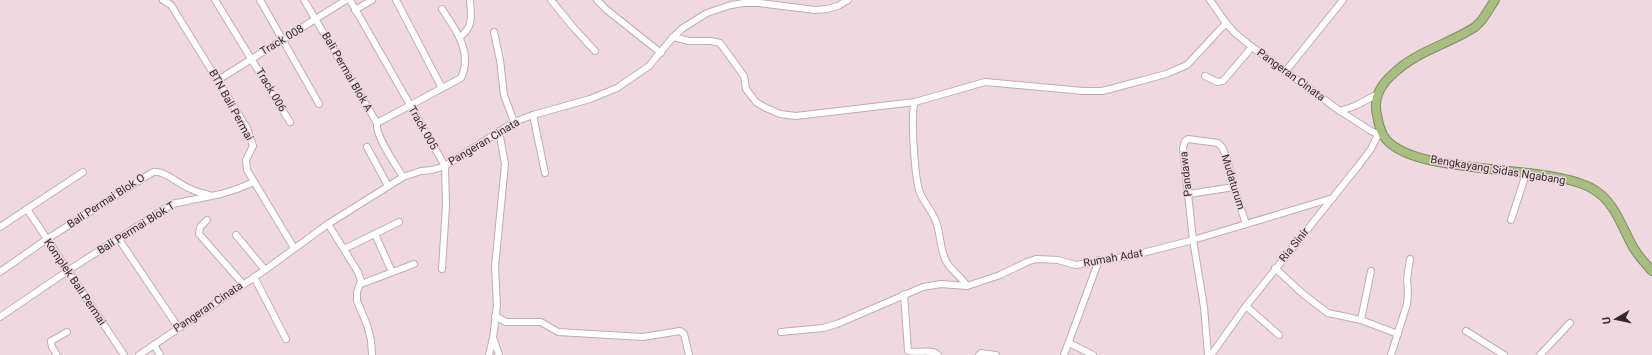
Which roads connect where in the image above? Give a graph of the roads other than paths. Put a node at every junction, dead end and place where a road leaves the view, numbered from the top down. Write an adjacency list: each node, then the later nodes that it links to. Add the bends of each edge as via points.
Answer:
1 (163, 0): 30 (street, BTN Bali Permai, via 171,5)
2 (215, 0): 27 (street, Track 006)
3 (260, 0): 23 (street)
4 (304, 0): 18 (street, Bali Permai Blok A)
5 (346, 0): 18 (street, Track 008)
6 (350, 0): 17 (street, Track 005)
7 (372, 0): 17 (street)
8 (396, 0): 31 (street)
9 (470, 0): 22 (street, via 471,24)
10 (551, 0): 25 (street)
11 (597, 0): 26 (street)
12 (848, 0): 21 (street, Pangeran Cinata, via 838,6 815,10 759,3 731,5 707,13)
13 (1210, 0): 19 (street, Pangeran Cinata)
14 (1343, 0): 28 (street)
15 (1496, 0): 32 (highway, via 1475,27 1403,65 1388,79)
16 (442, 9): 22 (street, Bali Permai Blok A)
17 (355, 10): 35 (street, Track 005)
18 (316, 19): 23 (street, Track 008); 40 (street, Bali Permai Blok A)
19 (1226, 23): 24 (street, Pangeran Cinata); 33 (street, via 1188,65 1166,74 1114,88 1083,92 985,82)
20 (494, 32): 39 (street, via 504,94)
21 (673, 37): 26 (street, Pangeran Cinata); 33 (street, via 720,43 744,76 747,92 759,105 780,114 796,116)
22 (460, 38): 31 (street, Bali Permai Blok A, via 465,50 461,78)
23 (283, 40): 27 (street, Track 008); 34 (street)
24 (1252, 47): 28 (street, Pangeran Cinata); 29 (street, via 1223,81 1218,82)
25 (595, 51)
26 (661, 53): 37 (street, Pangeran Cinata, via 649,66 617,88 590,99)
27 (252, 58): 30 (street, Track 008); 38 (street, Track 006)
28 (1286, 72): 36 (street, Pangeran Cinata)
29 (1205, 76)
30 (218, 80): 50 (street, BTN Bali Permai, via 252,138 253,148 246,162)
31 (442, 88): 35 (street, Bali Permai Blok A)
32 (1378, 94): 36 (street, via 1355,106); 42 (highway, via 1376,112)
33 (915, 102): 84 (street, via 913,127 919,189 937,224 945,260)
34 (319, 104)
35 (410, 106): 40 (street, Bali Permai Blok A); 45 (street, Track 005)
36 (1340, 110): 42 (street, Pangeran Cinata)
37 (533, 115): 39 (street, Pangeran Cinata); 47 (street)
38 (290, 122)
39 (514, 122): 41 (street, Pangeran Cinata)
40 (377, 123): 49 (street, via 378,133)
41 (499, 131): 45 (street, Pangeran Cinata); 87 (street, via 505,164 495,267)
42 (1381, 136): 48 (highway, Bengkayang Sidas Ngabang, via 1399,150 1424,159); 55 (street, Ria Sinir)
43 (1217, 143): 52 (street, Mudaturum, via 1226,156); 53 (street, Pandawa, via 1188,139 1184,142)
44 (367, 147): 51 (street)
45 (445, 166): 49 (street, Pangeran Cinata); 74 (street, Track 005, via 446,206)
46 (83, 172): 56 (street)
47 (545, 174)
48 (1526, 174): 58 (street); 78 (highway, Bengkayang Sidas Ngabang, via 1556,178 1598,192 1610,204 1632,246)
49 (403, 177): 51 (street, Pangeran Cinata)
50 (254, 182): 54 (street, Bali Permai Blok T); 68 (street, BTN Bali Permai)
51 (388, 186): 60 (street, Pangeran Cinata)
52 (1234, 187): 53 (street); 61 (street, Mudaturum)
53 (1189, 194): 67 (street, Pandawa)
54 (211, 195): 65 (street, Bali Permai Blok T, via 172,204); 66 (street, Bali Permai Blok O, via 191,189 158,171 153,172)
55 (1333, 198): 61 (street, Rumah Adat); 73 (street, Ria Sinir)
56 (27, 209): 62 (street); 66 (street, Komplek Bali Permai)
57 (208, 220): 82 (street, via 200,227 199,234)
58 (1511, 220)
59 (399, 222): 63 (street)
60 (328, 224): 68 (street, Pangeran Cinata); 69 (street)
61 (1246, 224): 67 (street, Rumah Adat)
62 (0, 227)
63 (375, 234): 69 (street); 80 (street)
64 (236, 235): 76 (street)
65 (118, 238): 75 (street, Bali Permai Blok T); 91 (street)
66 (47, 239): 75 (street, Komplek Bali Permai); 79 (street)
67 (1193, 240): 71 (street, Rumah Adat, via 1135,255); 114 (street, Pandawa)
68 (294, 248): 76 (street, Pangeran Cinata)
69 (344, 250): 83 (street, via 358,272)
70 (1410, 259): 95 (street, via 1407,304)
71 (1099, 260): 84 (street, Rumah Adat, via 1076,265 1058,260 1036,259); 99 (street)
72 (414, 264): 80 (street)
73 (1275, 268): 86 (street, Ria Sinir); 89 (street, via 1322,310 1333,315)
74 (442, 269)
75 (69, 270): 88 (street, Bali Permai Blok T); 102 (street, Komplek Bali Permai)
76 (265, 270): 81 (street, Pangeran Cinata)
77 (1370, 270): 89 (street)
78 (1652, 271)
79 (0, 272)
80 (392, 272): 83 (street)
81 (254, 277): 82 (street, Pangeran Cinata); 98 (street)
82 (243, 284): 91 (street, Pangeran Cinata)
83 (361, 284): 105 (street, via 357,292 357,301 368,325)
84 (967, 286): 85 (street, Rumah Adat, via 935,285)
85 (904, 294): 94 (street, Rumah Adat, via 837,324); 109 (street, via 908,351 936,352)
86 (1246, 306): 96 (street); 114 (street, Ria Sinir)
87 (495, 316): 97 (street); 108 (street, via 506,322 541,322 558,332 636,337 682,331)
88 (0, 317)
89 (1361, 320): 95 (street)
90 (1570, 323): 117 (street)
91 (178, 327): 100 (street, Pangeran Cinata)
92 (1466, 331): 116 (street)
93 (67, 332): 101 (street, via 52,341 52,347)
94 (781, 332)
95 (1398, 334): 115 (street)
96 (1278, 335)
97 (493, 338): 106 (street); 107 (street)
98 (286, 339)
99 (1069, 343): 112 (street); 113 (street)
100 (154, 345): 103 (street, Pangeran Cinata); 104 (street)
101 (57, 355)
102 (124, 355)
103 (139, 355)
104 (160, 355)
105 (372, 355)
106 (489, 355)
107 (499, 355)
108 (689, 355)
109 (938, 355)
110 (979, 355): 111 (street)
111 (996, 355)
112 (1064, 355)
113 (1093, 355)
114 (1209, 355)
115 (1391, 355)
116 (1504, 355)
117 (1540, 355)

